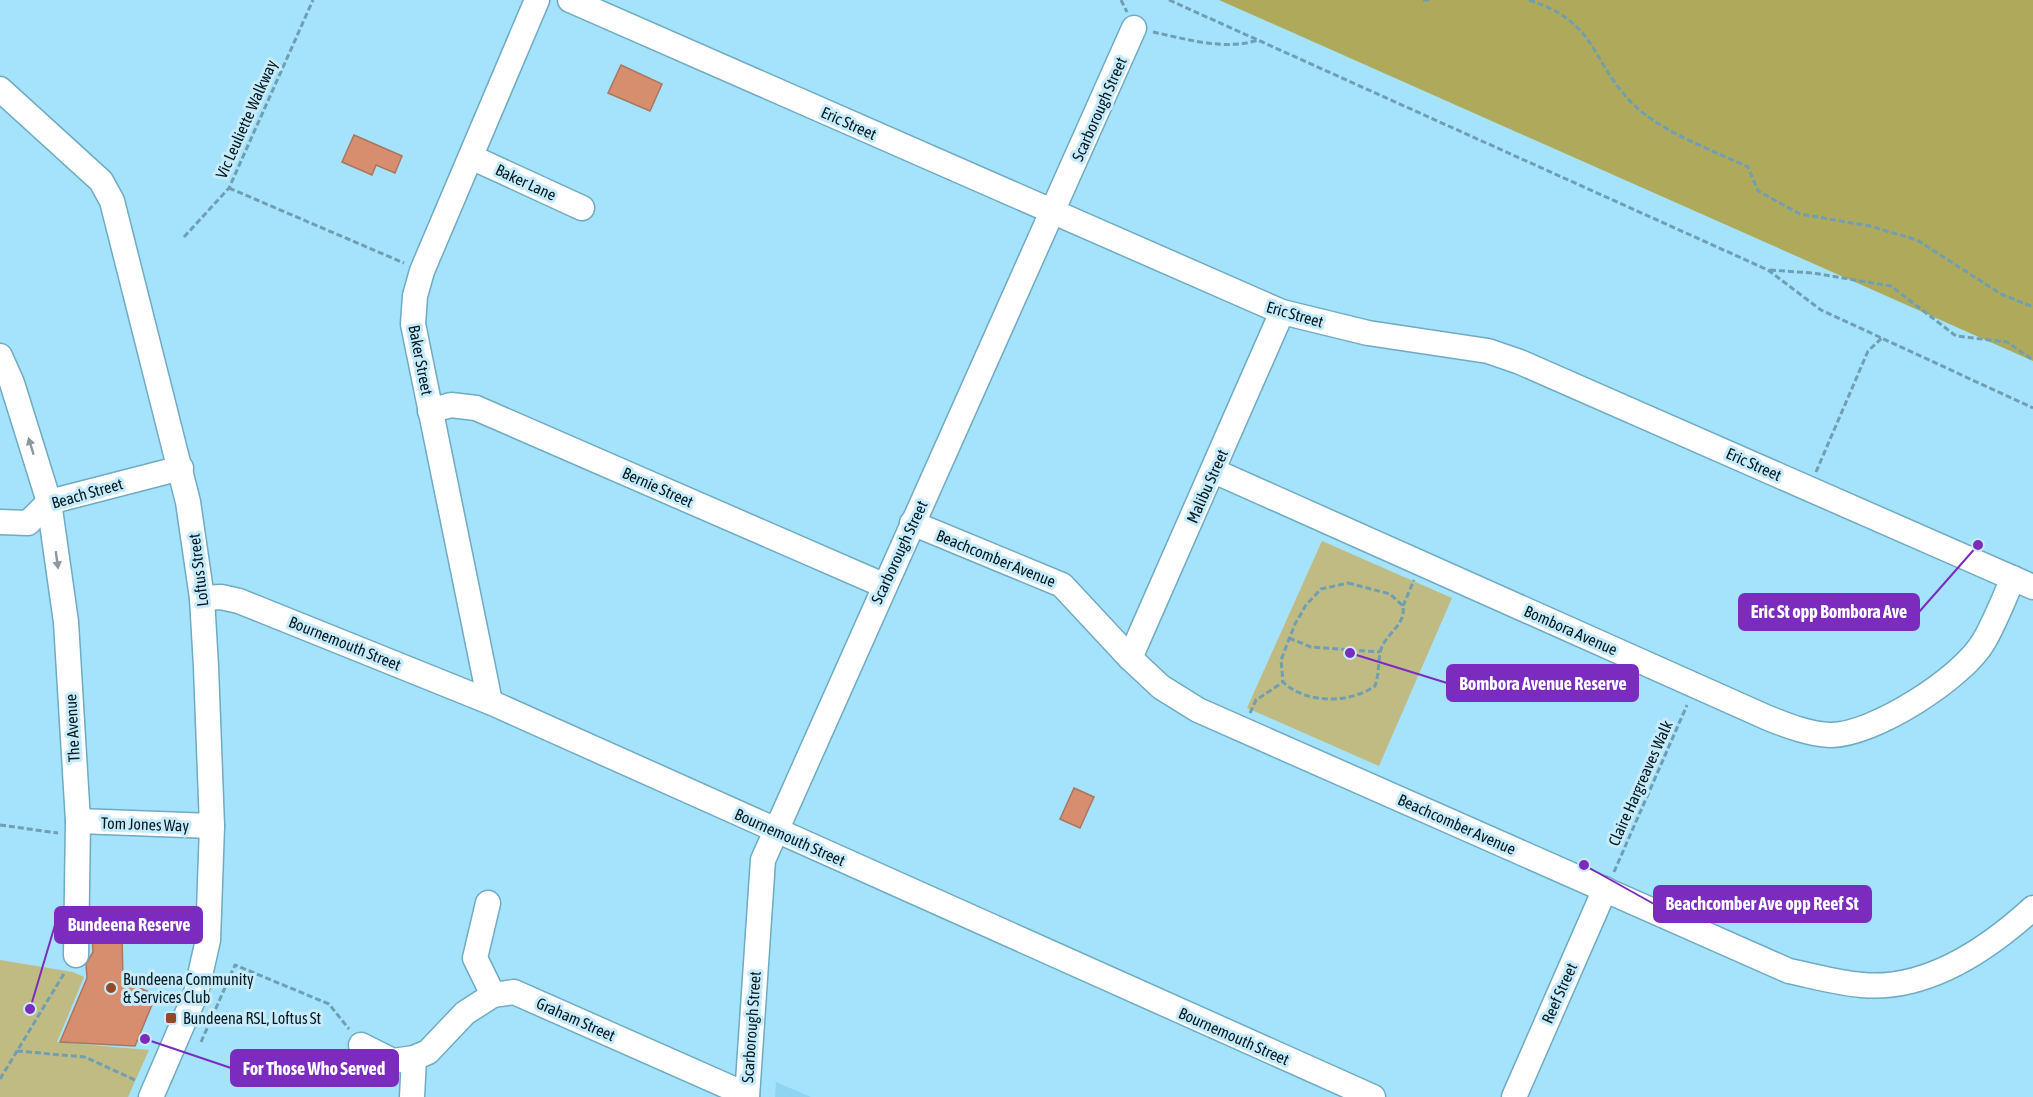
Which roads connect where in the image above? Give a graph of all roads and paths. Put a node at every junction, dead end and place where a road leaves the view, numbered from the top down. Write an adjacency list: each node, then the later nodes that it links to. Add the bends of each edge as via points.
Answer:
1 (313, 0): 12 (path, Vic Leuliette Walkway)
2 (537, 0): 11 (street, Baker Street)
3 (570, 0): 14 (street, Eric Street)
4 (1169, 0): 9 (path)
5 (1423, 0): 6 (path)
6 (1430, 0)
7 (1529, 0): 18 (path, via 1562,14 1585,33 1629,101 1683,136 1748,167 1758,191 1800,214 1870,226 1917,240 2001,294)
8 (1134, 28): 9 (path, via 1198,41 1243,45); 14 (street, Scarborough Street)
9 (1259, 40): 16 (path)
10 (0, 89): 25 (street, Loftus Street, via 108,191)
11 (471, 157): 13 (street, Baker Lane); 17 (street, Baker Street)
12 (229, 188): 15 (path, Vic Leuliette Walkway); 17 (path)
13 (582, 208)
14 (1053, 214): 19 (street, Eric Street); 30 (street, Scarborough Street)
15 (184, 237)
16 (1768, 270): 20 (path, via 1821,310); 22 (path, via 1891,285 1956,336 2007,342)
17 (422, 271): 24 (street, Baker Street, via 413,324)
18 (2033, 307)
19 (1282, 312): 26 (street, Malibu Street); 27 (street, Eric Street, via 1368,333 1488,351 1553,374)
20 (1883, 337): 23 (path); 27 (path, via 1868,351)
21 (0, 357): 28 (street, The Avenue, one-way to 21)
22 (2033, 360)
23 (2033, 408)
24 (430, 411): 33 (street, Bernie Street, via 451,405 476,408); 41 (street, Baker Street)
25 (181, 468): 28 (street, Beach Street); 34 (street, Loftus Street)
26 (1214, 471): 31 (street, Bombora Avenue); 38 (street, Malibu Street)
27 (1809, 487): 32 (street, Eric Street)
28 (49, 502): 29 (street, Beach Street, via 28,523); 43 (street, The Avenue, one-way to 43, via 66,622)
29 (0, 522)
30 (912, 523): 33 (street, Scarborough Street); 38 (street, Beachcomber Avenue, via 1062,585)
31 (1422, 564): 35 (path); 40 (street, Bombora Avenue)
32 (2023, 582): 40 (street, Bombora Avenue, via 1957,673 1860,731 1831,735 1794,729)
33 (883, 585): 46 (street, Scarborough Street)
34 (202, 598): 41 (street, Bournemouth Street, via 239,601); 45 (street, Loftus Street)
35 (1403, 606): 36 (path, via 1390,594 1371,587 1334,585 1321,589 1306,605); 37 (path, via 1402,622)
36 (1289, 638): 37 (path, via 1311,647); 39 (path, via 1281,660)
37 (1380, 652): 39 (path, via 1375,687 1364,693 1323,698 1301,696)
38 (1130, 658): 42 (street, Beachcomber Avenue, via 1161,687 1198,710)
39 (1283, 682): 42 (path, via 1256,700)
40 (1695, 686): 47 (path, Claire Hargreaves Walk)
41 (490, 702): 46 (street, Bournemouth Street)
42 (1243, 730): 47 (street, Beachcomber Avenue)
43 (78, 821): 44 (path, via 57,833); 45 (street, Tom Jones Way); 50 (street, The Avenue)
44 (0, 825)
45 (212, 826): 57 (street, Loftus Street, via 204,966 190,1008)
46 (774, 830): 58 (street, Bournemouth Street); 59 (street, Scarborough Street, via 763,860)
47 (1605, 890): 49 (street, Beachcomber Avenue, via 1789,971 1863,985 1892,985 1958,965 2007,932); 61 (street, Reef Street)
48 (488, 903): 51 (street, via 475,958)
49 (2033, 908)
50 (76, 956): 54 (path, via 48,995)
51 (493, 995): 55 (street, via 465,1013 428,1052); 59 (street, Graham Street, via 514,992)
52 (201, 1042): 53 (path, via 236,964 329,1004)
53 (361, 1045): 55 (street, via 393,1061)
54 (17, 1051): 56 (path); 57 (path, via 85,1057)
55 (414, 1058): 60 (street)
56 (0, 1079)
57 (145, 1089)
58 (1361, 1094)
59 (747, 1096)
60 (412, 1097)
61 (1514, 1097)

